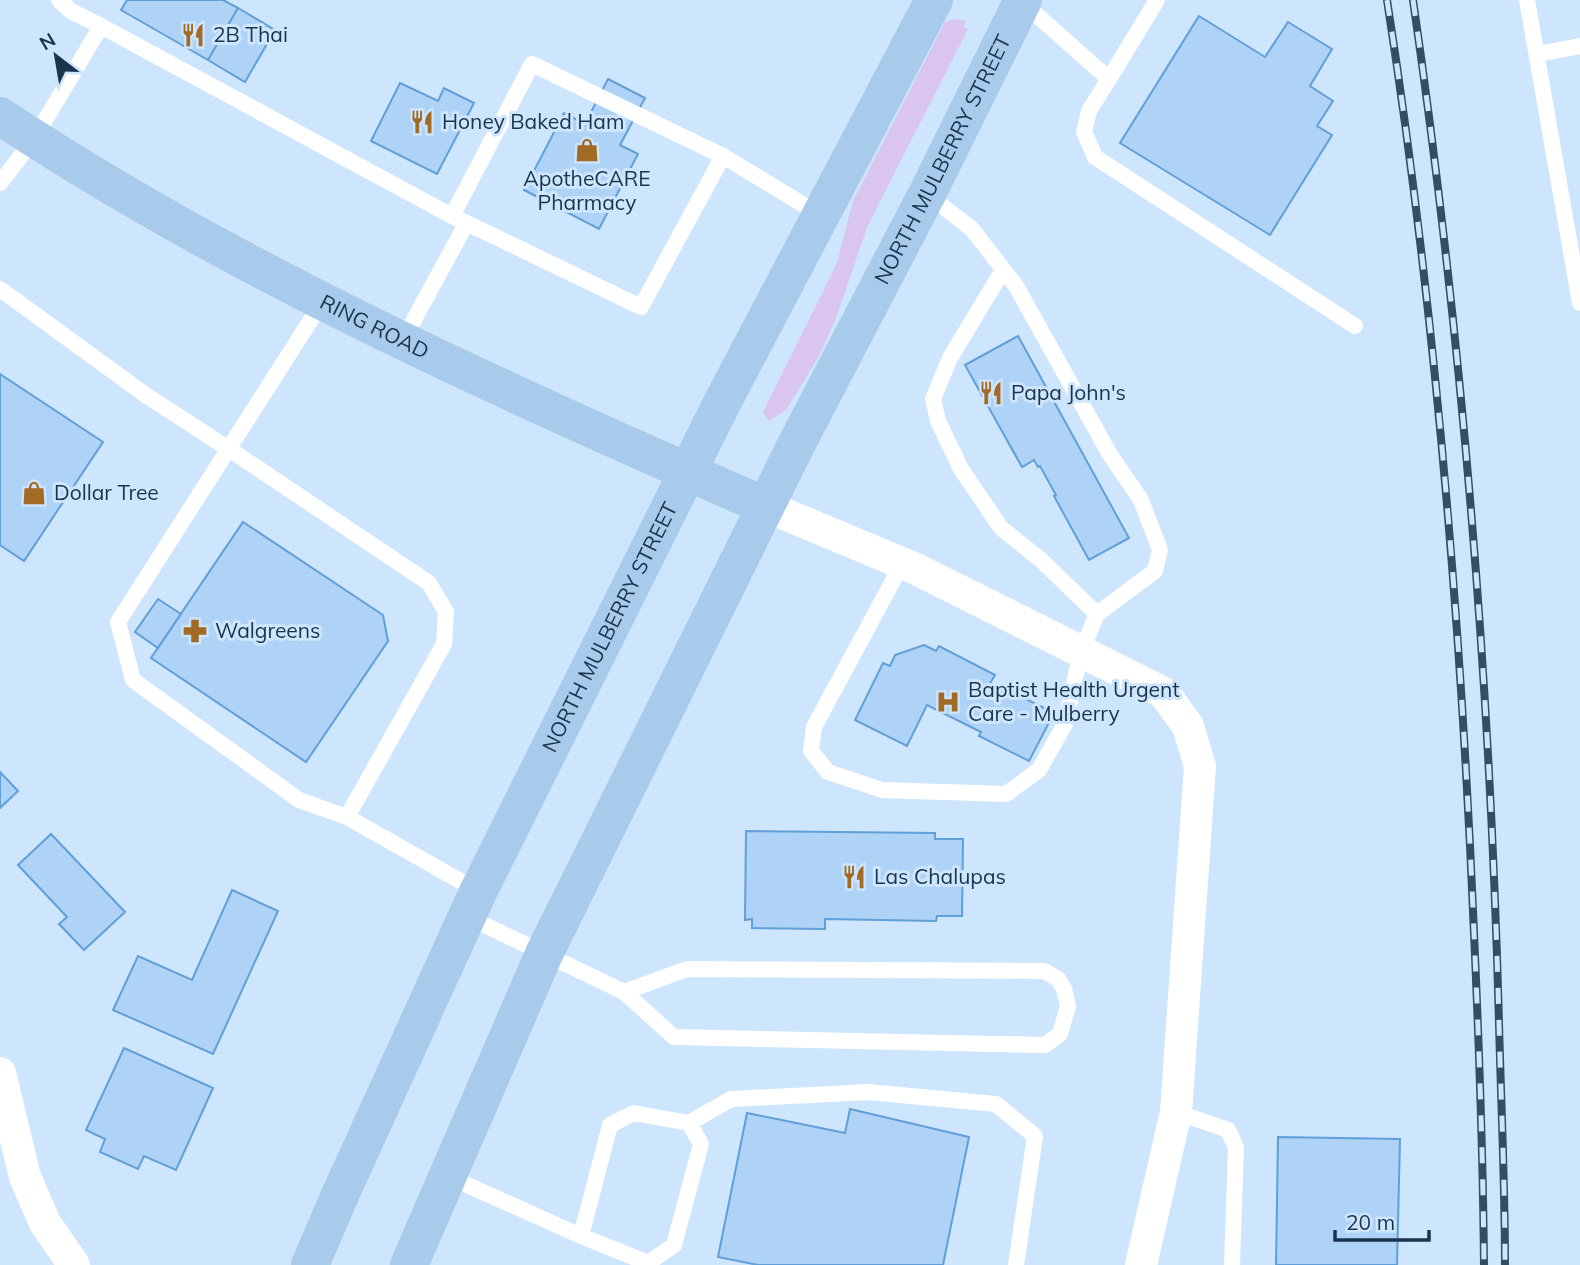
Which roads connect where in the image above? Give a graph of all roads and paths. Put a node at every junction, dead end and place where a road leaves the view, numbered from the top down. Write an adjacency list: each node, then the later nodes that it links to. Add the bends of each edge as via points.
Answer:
1 (59, 0): 6 (lane)
2 (934, 0): 15 (main road, NORTH MULBERRY STREET)
3 (1157, 0): 9 (lane)
4 (1527, 0): 8 (lane)
5 (1021, 1): 9 (lane); 14 (main road, NORTH MULBERRY STREET)
6 (101, 26): 11 (lane); 16 (lane)
7 (1580, 47): 8 (lane)
8 (1538, 54): 20 (lane)
9 (1109, 79): 21 (lane, via 1089,111 1084,132 1095,157)
10 (0, 116): 11 (main road, RING ROAD)
11 (34, 139): 13 (lane); 19 (main road, RING ROAD, via 131,198)
12 (723, 156): 15 (lane); 16 (lane, via 641,307); 16 (lane, via 532,64)
13 (0, 183)
14 (927, 194): 17 (lane, via 972,229); 25 (main road, NORTH MULBERRY STREET)
15 (822, 216): 24 (main road, NORTH MULBERRY STREET)
16 (459, 220): 22 (lane)
17 (1003, 270): 27 (lane, via 1141,500 1160,551 1155,571); 27 (lane, via 950,358 933,398 938,421 961,469 1001,528)
18 (0, 289): 23 (lane, via 147,396)
19 (323, 301): 22 (main road, RING ROAD); 23 (lane)
20 (1580, 303)
21 (1355, 326)
22 (403, 340): 24 (main road, RING ROAD)
23 (229, 449): 29 (lane, via 429,583 446,612 444,644); 29 (lane, via 118,622 132,680 299,800)
24 (688, 472): 25 (main road, RING ROAD); 30 (main road, NORTH MULBERRY STREET)
25 (765, 506): 26 (street); 31 (main road, NORTH MULBERRY STREET)
26 (902, 564): 28 (street); 28 (lane, via 814,727 811,751 828,772 882,790 1006,794 1039,770 1065,724)
27 (1097, 614): 28 (lane)
28 (1081, 652): 34 (street, via 1164,693 1188,726 1200,766)
29 (347, 817): 30 (lane)
30 (472, 904): 31 (lane); 41 (main road, NORTH MULBERRY STREET)
31 (544, 954): 32 (lane); 37 (main road, NORTH MULBERRY STREET)
32 (624, 992): 32 (lane, via 674,1037 1045,1045 1060,1034 1068,1006 1058,979 1044,971 687,969)
33 (0, 1073): 35 (street)
34 (1177, 1112): 44 (street); 45 (lane, via 1228,1130 1236,1147)
35 (5, 1123): 40 (street, via 46,1223)
36 (688, 1123): 38 (lane, via 634,1113 610,1125); 39 (lane, via 701,1144 674,1245); 43 (lane, via 731,1099 868,1092 996,1104 1035,1136)
37 (447, 1176): 38 (lane); 42 (main road, NORTH MULBERRY STREET)
38 (581, 1236): 39 (lane)
39 (650, 1264)
40 (74, 1265)
41 (310, 1265)
42 (409, 1265)
43 (1016, 1265)
44 (1141, 1265)
45 (1232, 1265)

